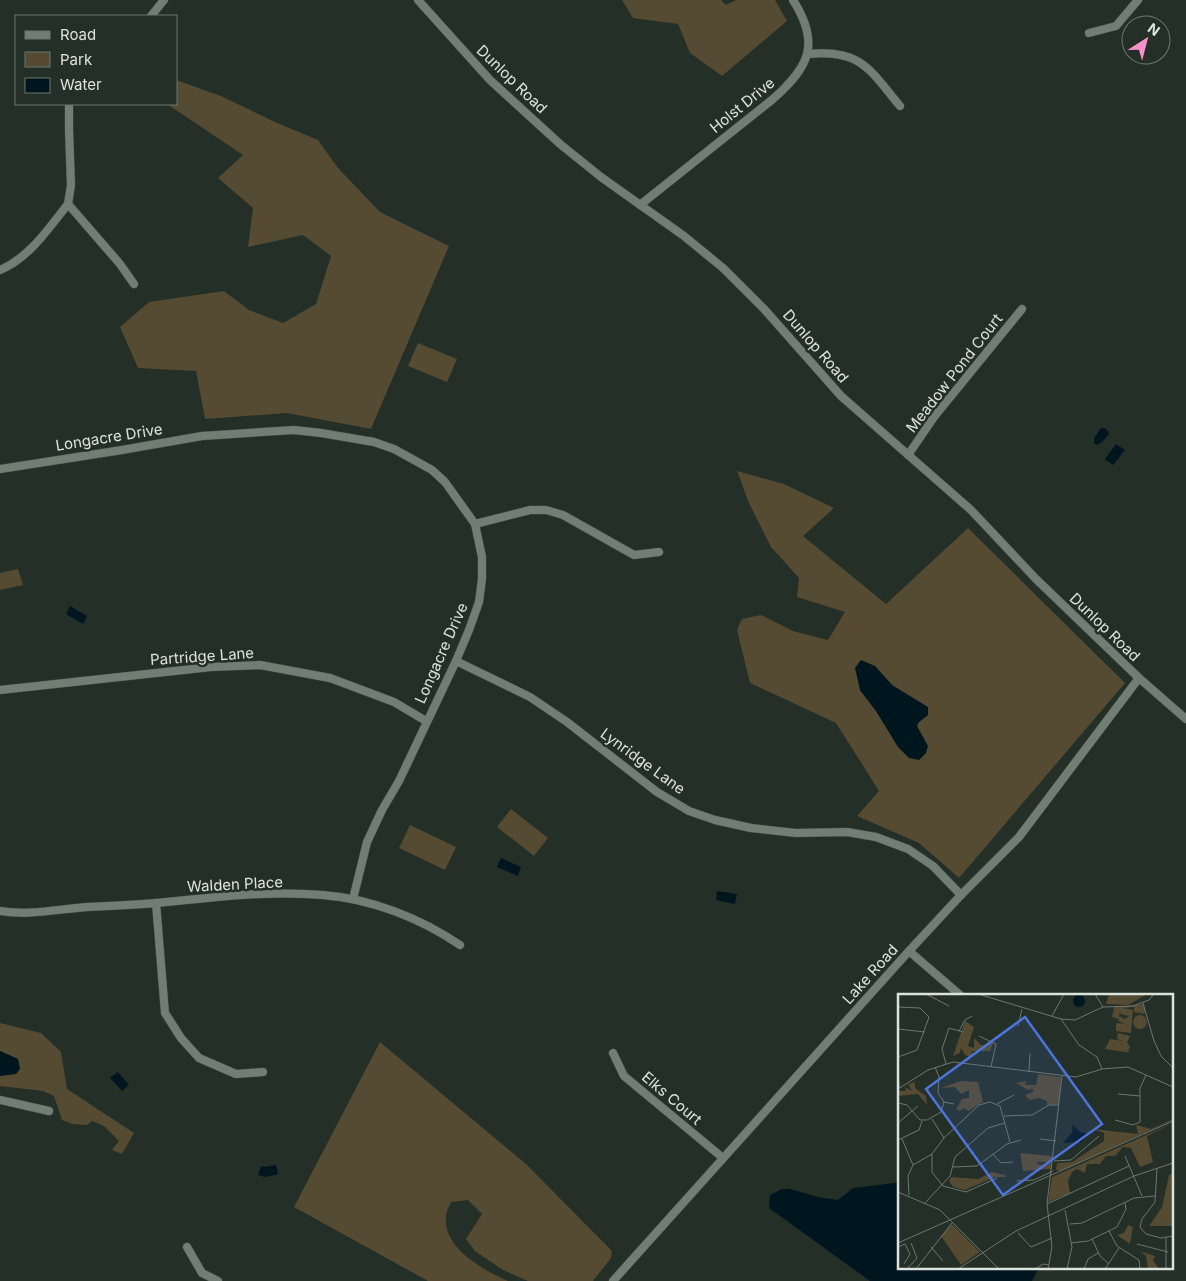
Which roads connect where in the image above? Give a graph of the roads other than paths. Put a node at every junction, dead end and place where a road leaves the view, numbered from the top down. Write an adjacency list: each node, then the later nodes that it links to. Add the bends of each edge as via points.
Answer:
1 (164, 0): 5 (street)
2 (418, 0): 11 (street, Dunlop Road, via 490,80 560,144)
3 (793, 0): 7 (street, via 808,36)
4 (1138, 0): 6 (street, via 1116,26)
5 (152, 15)
6 (1089, 33)
7 (809, 54): 9 (street, via 843,54 856,60 870,71); 11 (street, Holst Drive, via 798,74 773,99)
8 (69, 105): 10 (street, via 71,185)
9 (900, 106)
10 (68, 204): 12 (street, via 24,254); 13 (street)
11 (640, 205): 15 (street, Dunlop Road, via 722,268 766,310 841,396)
12 (0, 270)
13 (134, 284)
14 (1022, 308): 15 (street, Meadow Pond Court, via 934,417)
15 (908, 455): 20 (street, Dunlop Road, via 971,510 1036,579)
16 (0, 469): 17 (street, Longacre Drive, via 202,436 294,430 321,433 374,442 432,470 445,482)
17 (475, 524): 18 (street, via 530,510 546,510 634,555); 19 (street, Longacre Drive, via 482,557 479,602)
18 (659, 552)
19 (456, 661): 23 (street, Longacre Drive); 24 (street, Lynridge Lane, via 530,697 657,792 689,811 751,828 847,832 876,837 908,849 934,866)
20 (1139, 678): 22 (street, Dunlop Road); 24 (street, Lake Road, via 1019,837)
21 (0, 690): 23 (street, Partridge Lane, via 211,667 260,665 330,678 394,702)
22 (1186, 719)
23 (426, 721): 25 (street, Longacre Drive, via 367,842)
24 (961, 896): 29 (street, Lake Road)
25 (353, 899): 26 (street, Walden Place, via 290,894); 28 (street, Walden Place, via 406,915 439,931)
26 (156, 903): 27 (street, Walden Place, via 55,912); 32 (street, via 165,1013 199,1058 236,1074)
27 (0, 911)
28 (460, 946)
29 (909, 951): 30 (street); 35 (street, Lake Road)
30 (959, 994)
31 (613, 1053): 35 (street, Elks Court, via 624,1076)
32 (263, 1072)
33 (0, 1100): 34 (street)
34 (49, 1111)
35 (723, 1158): 38 (street, Lake Road)
36 (187, 1246): 37 (street, via 202,1273)
37 (218, 1281)
38 (613, 1281)

